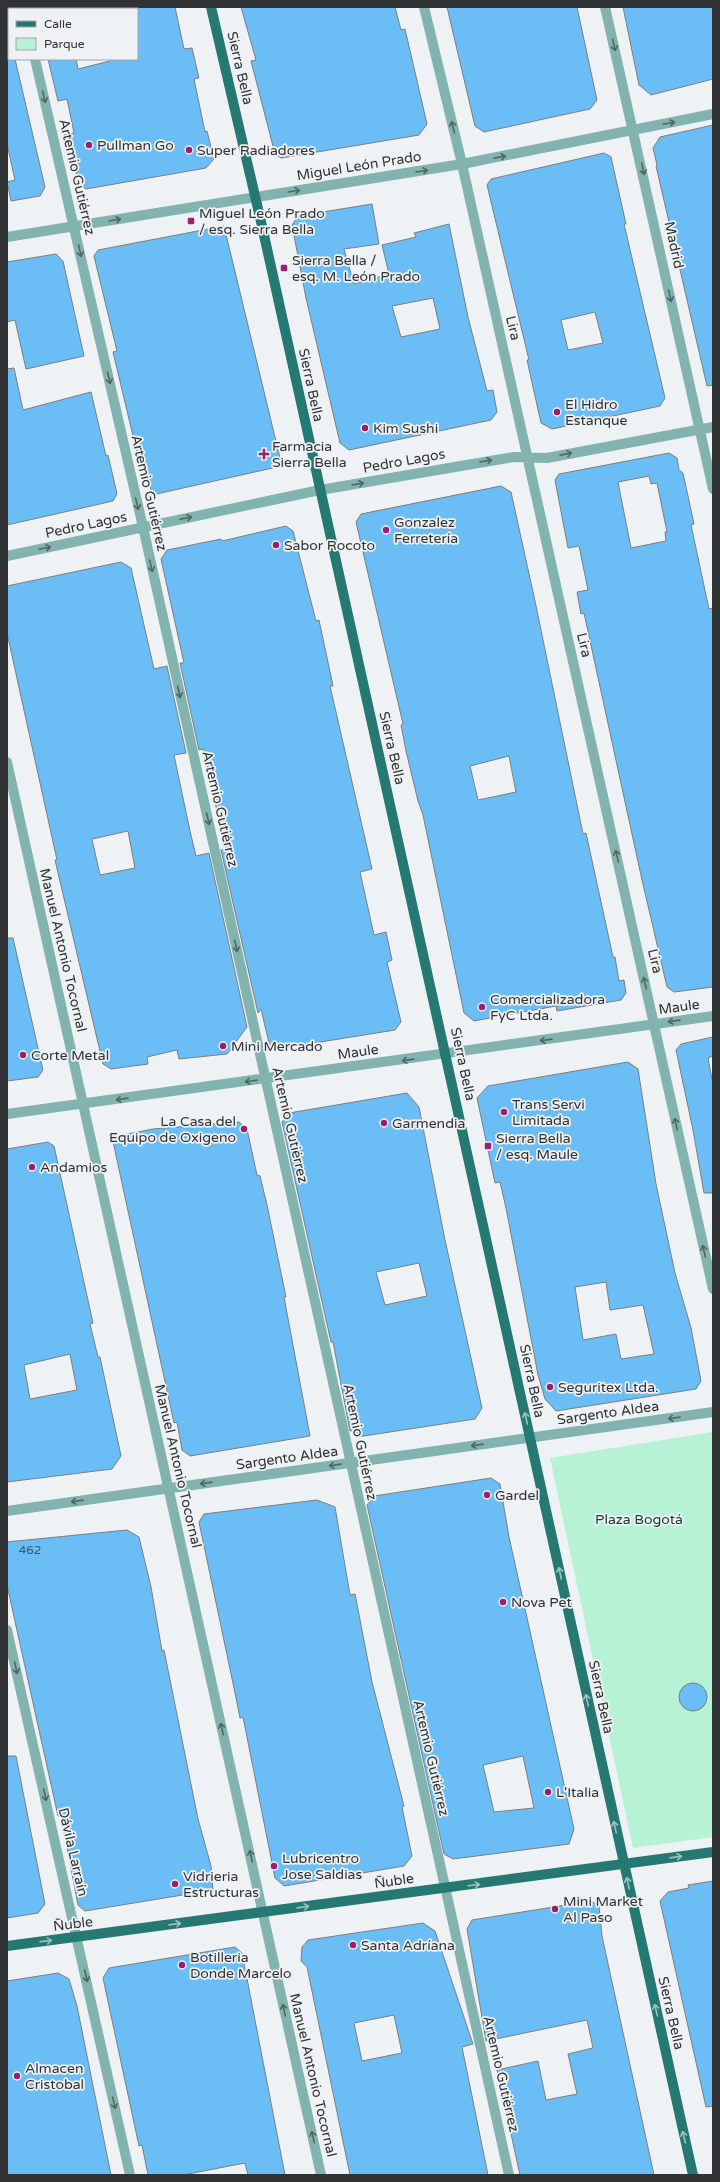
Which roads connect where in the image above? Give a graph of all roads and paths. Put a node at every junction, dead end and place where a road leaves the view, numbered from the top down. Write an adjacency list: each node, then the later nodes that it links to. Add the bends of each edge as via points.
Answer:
1 (210, 7): 8 (main road, Sierra Bella)
2 (424, 7): 7 (street, Lira, one-way to 2)
3 (605, 7): 6 (street, Madrid, one-way to 6)
4 (35, 60): 9 (street, Artemio Gutiérrez, one-way to 9)
5 (713, 114): 6 (street, Miguel León Prado, one-way to 5)
6 (634, 130): 7 (street, Miguel León Prado, one-way to 6); 12 (street, Madrid, one-way to 12)
7 (462, 164): 8 (street, Miguel León Prado, one-way to 7); 13 (street, Lira)
8 (255, 196): 9 (street, Miguel León Prado, one-way to 8); 15 (main road, Sierra Bella)
9 (74, 227): 10 (street, Miguel León Prado); 16 (street, Artemio Gutiérrez, one-way to 16)
10 (7, 237)
11 (713, 427): 12 (street, Pedro Lagos)
12 (700, 430): 13 (street, Pedro Lagos, one-way to 12, via 547,458); 14 (street, Madrid)
13 (527, 457): 15 (street, Pedro Lagos, one-way to 13, via 514,457); 20 (street, Lira, one-way to 13)
14 (713, 489)
15 (320, 490): 16 (street, Pedro Lagos, one-way to 15); 21 (main road, Sierra Bella)
16 (143, 527): 17 (street, Pedro Lagos, one-way to 16); 22 (street, Artemio Gutiérrez, one-way to 22)
17 (7, 556)
18 (7, 762): 23 (street, Manuel Antonio Tocornal)
19 (713, 1016): 20 (street, Maule, one-way to 20)
20 (654, 1024): 21 (street, Maule, one-way to 21); 25 (street, Lira, one-way to 20)
21 (446, 1054): 22 (street, Maule, one-way to 22); 27 (main road, Sierra Bella, one-way to 21)
22 (266, 1079): 23 (street, Maule, one-way to 23); 28 (street, Artemio Gutiérrez)
23 (83, 1104): 24 (street, Maule); 29 (street, Manuel Antonio Tocornal)
24 (7, 1114)
25 (713, 1289)
26 (713, 1412): 27 (street, Sargento Aldea, one-way to 27)
27 (530, 1438): 28 (street, Sargento Aldea, one-way to 28); 33 (main road, Sierra Bella, one-way to 27)
28 (351, 1463): 29 (street, Sargento Aldea, one-way to 29); 34 (street, Artemio Gutiérrez)
29 (168, 1489): 30 (street, Sargento Aldea, one-way to 30); 35 (street, Manuel Antonio Tocornal, one-way to 29)
30 (7, 1511)
31 (7, 1630): 36 (street, Dávila Larraín, one-way to 36)
32 (713, 1852): 33 (main road, Ñuble, one-way to 32)
33 (624, 1865): 34 (main road, Ñuble, one-way to 33); 41 (main road, Sierra Bella, one-way to 33)
34 (446, 1888): 35 (main road, Ñuble, one-way to 34); 40 (street, Artemio Gutiérrez)
35 (263, 1912): 36 (main road, Ñuble, one-way to 35); 39 (street, Manuel Antonio Tocornal, one-way to 35)
36 (77, 1937): 37 (main road, Ñuble, one-way to 36); 38 (street, Dávila Larraín, one-way to 38)
37 (7, 1946)
38 (130, 2175)
39 (321, 2175)
40 (510, 2175)
41 (693, 2175)

